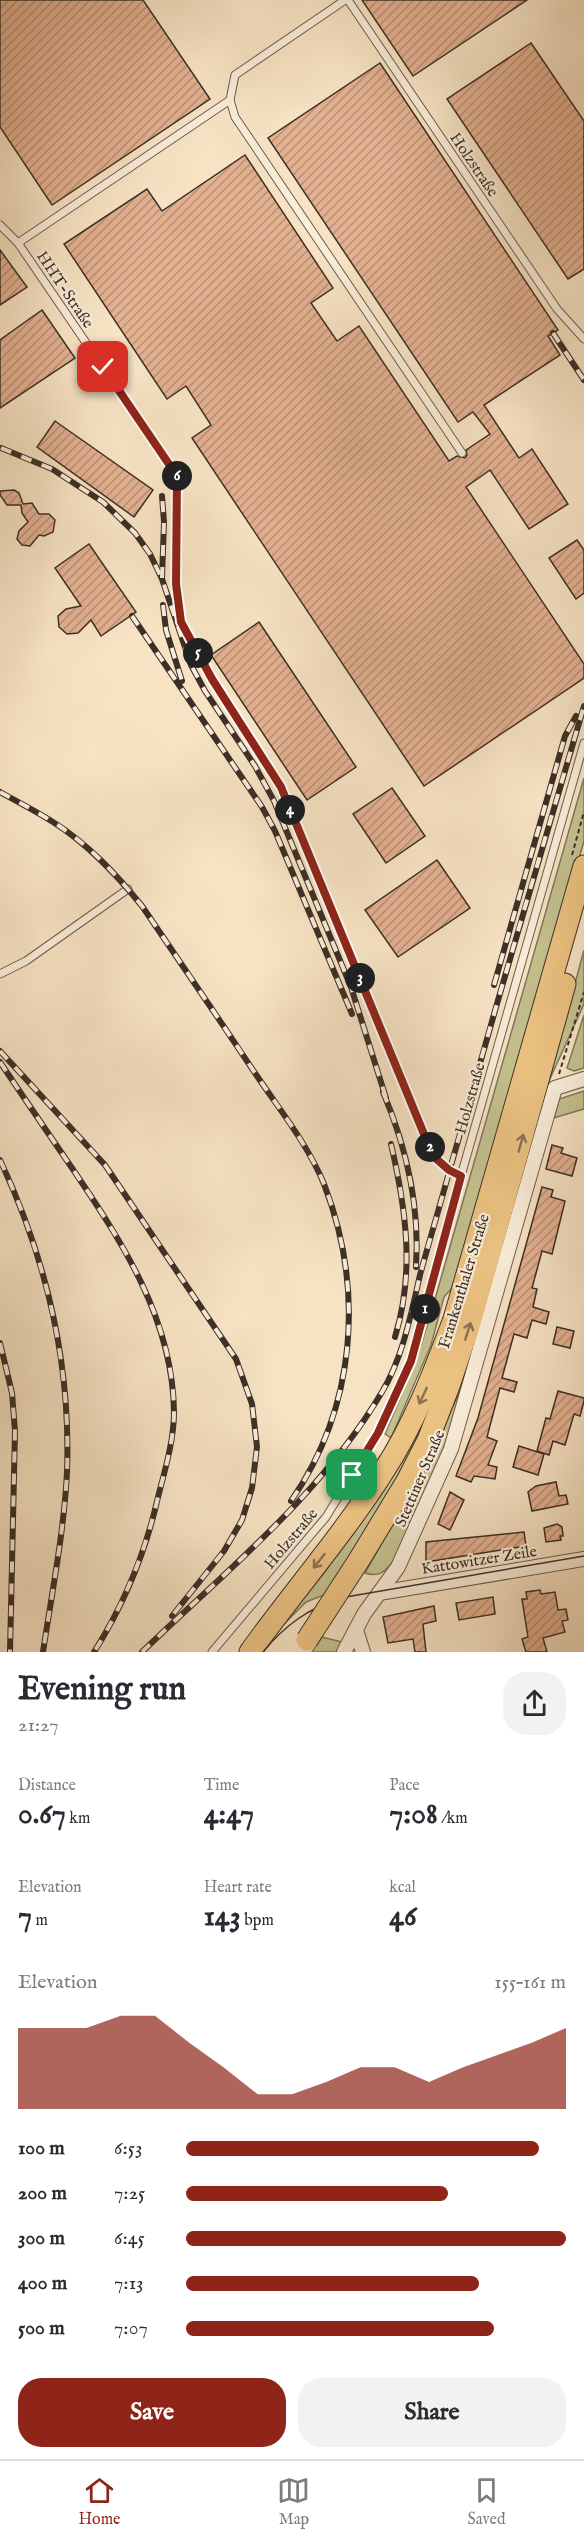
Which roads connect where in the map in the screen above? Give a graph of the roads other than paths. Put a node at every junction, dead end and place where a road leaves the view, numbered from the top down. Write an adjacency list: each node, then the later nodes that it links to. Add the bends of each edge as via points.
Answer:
1 (346, 0): 2 (lane, via 235,75); 5 (lane, Holzstraße, via 557,309)
2 (230, 100): 4 (lane); 6 (lane, via 235,117)
3 (0, 225): 4 (lane, HHT-Straße)
4 (18, 243): 13 (lane, HHT-Straße, via 177,476 176,584 181,622 212,679 281,787 433,1156)
5 (584, 339)
6 (462, 453)
7 (584, 743): 13 (lane, Holzstraße)
8 (584, 866): 19 (main road, Frankenthaler Straße, one-way to 19, via 454,1319 431,1379 384,1472)
9 (128, 889): 11 (lane, via 26,961)
10 (584, 917): 17 (main road, Frankenthaler Straße, one-way to 10, bridge, via 407,1481 450,1386)
11 (0, 974)
12 (584, 1079): 15 (street, Stettiner Straße, via 555,1088 451,1449 398,1568)
13 (461, 1176): 18 (lane, Holzstraße, via 411,1361 378,1433 326,1517)
14 (584, 1559): 15 (street, Kattowitzer Zeile)
15 (378, 1593): 16 (street, Stettiner Straße)
16 (356, 1630): 20 (street, Stettiner Straße); 21 (street)
17 (303, 1646)
18 (212, 1652)
19 (250, 1652)
20 (344, 1652)
21 (363, 1652)

